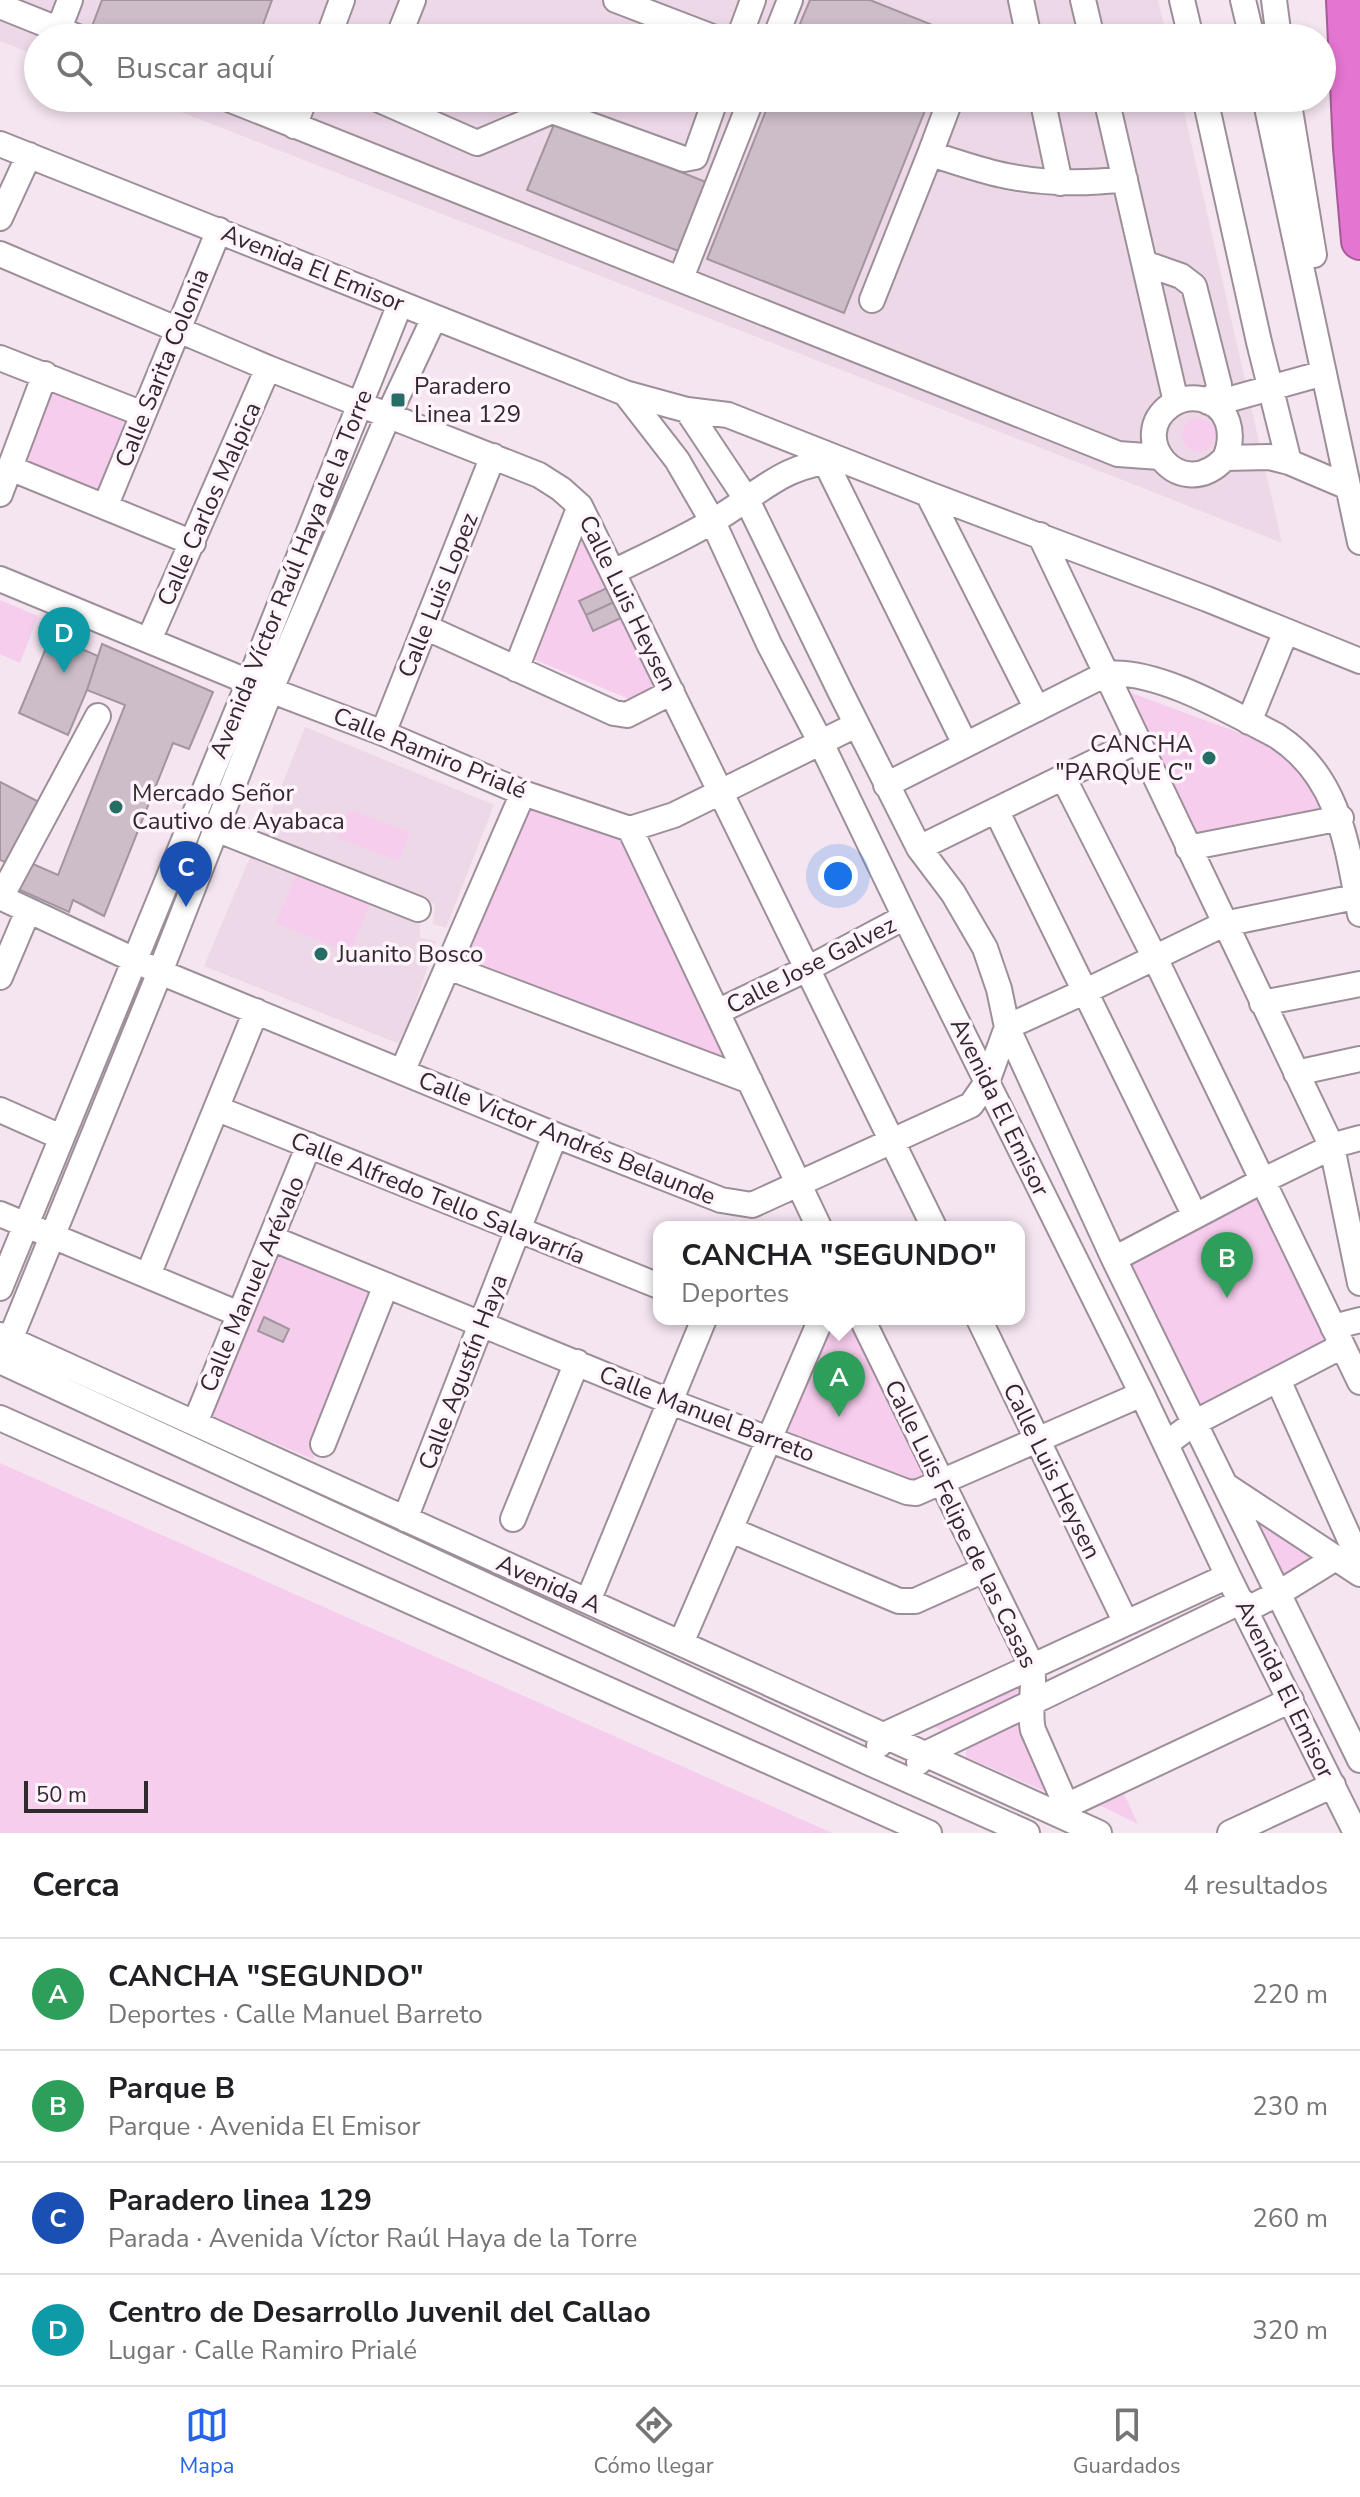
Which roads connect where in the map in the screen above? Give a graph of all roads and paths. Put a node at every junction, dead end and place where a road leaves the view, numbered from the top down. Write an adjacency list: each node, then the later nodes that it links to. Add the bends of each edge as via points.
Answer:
1 (70, 0): 15 (street)
2 (342, 0): 16 (street)
3 (413, 0): 17 (street)
4 (616, 0): 18 (street)
5 (753, 0): 19 (street)
6 (790, 0): 20 (street)
7 (1021, 0): 21 (street)
8 (1083, 0): 22 (street)
9 (1182, 0): 23 (street)
10 (1243, 0): 24 (street)
11 (1274, 0): 25 (street)
12 (1345, 0): 47 (highway)
13 (0, 6): 14 (street)
14 (45, 24)
15 (70, 24)
16 (333, 24)
17 (404, 24)
18 (679, 24)
19 (744, 24)
20 (781, 24)
21 (1026, 24)
22 (1089, 24)
23 (1188, 24)
24 (1249, 24)
25 (1277, 24)
26 (260, 112): 39 (street)
27 (300, 112): 39 (street)
28 (407, 112): 29 (street, via 477,143)
29 (550, 112)
30 (555, 112): 31 (street, via 692,159)
31 (711, 112)
32 (746, 112): 50 (street)
33 (946, 112): 41 (street)
34 (1045, 112): 44 (street)
35 (1109, 112): 43 (street)
36 (1208, 112): 59 (street)
37 (1268, 112): 57 (street)
38 (1290, 112): 73 (street)
39 (294, 126): 50 (street)
40 (0, 144): 42 (street, Avenida El Emisor)
41 (930, 154): 44 (street, via 1004,176); 51 (street)
42 (29, 155): 45 (street); 46 (street, Avenida El Emisor)
43 (1125, 179): 44 (street); 49 (street)
44 (1060, 183)
45 (0, 218)
46 (219, 230): 52 (street, Avenida El Emisor); 54 (street, Calle Sarita Colonia)
47 (1360, 241)
48 (0, 254): 54 (street, Calle Luis Heysen)
49 (1144, 263): 61 (street); 63 (street, via 1194,286 1219,385)
50 (681, 278): 68 (street, via 1118,454)
51 (872, 300)
52 (400, 304): 53 (street, Avenida El Emisor); 62 (street, Avenida Víctor Raúl Haya de la Torre)
53 (434, 318): 60 (street, Avenida El Emisor); 66 (street, Avenida Víctor Raúl Haya de la Torre)
54 (178, 331): 56 (street, Calle Luis Heysen); 65 (street, Calle Sarita Colonia)
55 (0, 358): 58 (street)
56 (268, 368): 62 (street, Calle Luis Heysen); 82 (street, Calle Carlos Malpica)
57 (1324, 373): 59 (street); 73 (street)
58 (45, 374): 65 (street); 72 (street)
59 (1271, 387): 63 (street); 71 (street)
60 (625, 393): 64 (street, Avenida El Emisor); 79 (street, Avenida El Emisor, via 677,460)
61 (1176, 402): 63 (street, via 1189,398); 68 (street, via 1165,409 1154,432)
62 (359, 403): 66 (street, Calle Luis Heysen); 91 (street, Avenida Víctor Raúl Haya de la Torre)
63 (1210, 403): 69 (street, via 1228,422)
64 (687, 410): 70 (street, via 728,415); 76 (street, Avenida El Emisor)
65 (143, 414): 78 (street, Calle Sarita Colonia)
66 (388, 416): 67 (street, Calle Luis Heysen); 91 (street, Avenida Víctor Raúl Haya de la Torre)
67 (493, 456): 77 (street, Calle Luis Heysen, via 539,475); 85 (street, Calle Luis Lopez)
68 (1160, 457): 69 (street, via 1180,473 1193,475 1206,473)
69 (1225, 458): 71 (street)
70 (836, 462): 75 (street); 76 (street, via 815,462 781,476); 100 (street)
71 (1289, 462): 73 (street)
72 (10, 468): 74 (street); 78 (street)
73 (1354, 482): 81 (street)
74 (0, 494)
75 (928, 494): 80 (street); 93 (street)
76 (747, 500): 79 (street); 96 (street, Avenida El Emisor)
77 (580, 506): 83 (street, Calle Luis Heysen); 89 (street)
78 (105, 507): 82 (street)
79 (713, 522): 83 (street); 99 (street, Avenida El Emisor)
80 (1040, 535): 86 (street); 90 (street)
81 (1360, 542)
82 (193, 543): 87 (street, Calle Carlos Malpica)
83 (613, 572): 92 (street, Calle Luis Heysen)
84 (0, 579): 87 (street, Calle Ramiro Prialé)
85 (425, 627): 89 (street); 97 (street, Calle Luis Lopez)
86 (1286, 631): 88 (street); 95 (street)
87 (149, 640): 91 (street, Calle Ramiro Prialé)
88 (1360, 661)
89 (516, 669): 92 (street, via 627,715)
90 (1106, 674): 93 (street); 95 (street, via 1141,676); 98 (street)
91 (260, 686): 97 (street, Calle Ramiro Prialé); 107 (street, Avenida Víctor Raúl Haya de la Torre); 118 (street, Avenida Víctor Raúl Haya de la Torre)
92 (672, 692): 103 (street, Calle Luis Heysen)
93 (1037, 709): 100 (street)
94 (98, 716): 111 (street)
95 (1249, 722): 106 (street, via 1291,745 1310,763)
96 (856, 725): 99 (street); 102 (street, Avenida El Emisor)
97 (383, 733): 104 (street, Calle Ramiro Prialé)
98 (1137, 741): 101 (street); 110 (street)
99 (821, 743): 103 (street); 115 (street, Avenida El Emisor)
100 (965, 744): 102 (street)
101 (1063, 777): 105 (street); 117 (street)
102 (886, 785): 109 (street, Avenida El Emisor)
103 (720, 791): 108 (street, via 674,815); 120 (street, Calle Luis Heysen)
104 (523, 793): 108 (street, Calle Ramiro Prialé); 119 (street)
105 (996, 810): 109 (street); 124 (street)
106 (1341, 818): 110 (street); 112 (street)
107 (216, 829): 113 (street); 121 (street, Avenida Víctor Raúl Haya de la Torre)
108 (630, 829): 127 (street)
109 (919, 848): 128 (street, Avenida El Emisor, via 985,948)
110 (1188, 848): 116 (street)
111 (0, 897): 114 (street, Calle Victor Andrés Belaunde)
112 (1359, 902): 116 (street)
113 (418, 909)
114 (28, 911): 118 (street, Calle Victor Andrés Belaunde); 122 (street)
115 (905, 917): 120 (street, Calle Jose Galvez); 133 (street, Avenida El Emisor)
116 (1224, 924): 117 (street); 125 (street)
117 (1155, 958): 124 (street); 142 (street)
118 (134, 959): 121 (street, Calle Victor Andrés Belaunde); 137 (street, Avenida Víctor Raúl Haya de la Torre)
119 (448, 967): 130 (street); 132 (street)
120 (807, 969): 127 (street, Calle Jose Galvez); 139 (street, Calle Luis Heysen)
121 (160, 972): 126 (street, Calle Victor Andrés Belaunde); 151 (street, Avenida Víctor Raúl Haya de la Torre)
122 (0, 977)
123 (1360, 984): 125 (street)
124 (1086, 991): 128 (street); 146 (street)
125 (1262, 1003): 131 (street)
126 (256, 1011): 130 (street, Calle Victor Andrés Belaunde); 134 (street)
127 (717, 1012): 132 (street)
128 (1007, 1027): 133 (street, Calle Victor Andrés Belaunde); 153 (street, Avenida El Emisor)
129 (1360, 1059): 131 (street)
130 (402, 1072): 136 (street, Calle Victor Andrés Belaunde)
131 (1296, 1073): 141 (street)
132 (750, 1081): 143 (street)
133 (987, 1082): 139 (street, Calle Victor Andrés Belaunde, via 971,1105); 171 (street, Avenida El Emisor)
134 (218, 1109): 140 (street, Calle Alfredo Tello Salavarría); 154 (street)
135 (0, 1110): 137 (street)
136 (555, 1135): 145 (street, Calle Victor Andrés Belaunde, via 721,1200); 150 (street, Calle Agustín Haya)
137 (61, 1137): 149 (street, Avenida Víctor Raúl Haya de la Torre)
138 (1360, 1138): 141 (street)
139 (891, 1140): 143 (street, Calle Victor Andrés Belaunde); 148 (street, Calle Luis Heysen)
140 (309, 1145): 150 (street, Calle Alfredo Tello Salavarría); 152 (street, Calle Manuel Arévalo)
141 (1332, 1147): 142 (street); 155 (street)
142 (1262, 1181): 146 (street); 166 (street)
143 (798, 1184): 145 (street, Calle Victor Andrés Belaunde); 147 (street)
144 (0, 1214): 149 (street)
145 (748, 1216)
146 (1195, 1216): 153 (street)
147 (816, 1221)
148 (931, 1221)
149 (26, 1224): 151 (street); 158 (street, Avenida Víctor Raúl Haya de la Torre)
150 (518, 1231): 156 (street, Calle Alfredo Tello Salavarría); 161 (street, Calle Agustín Haya)
151 (53, 1236): 154 (street); 167 (street, Avenida Víctor Raúl Haya de la Torre)
152 (271, 1238): 157 (street, Calle Manuel Barreto); 159 (street, Calle Manuel Arévalo)
153 (1114, 1259): 175 (street, Avenida El Emisor)
154 (148, 1275): 159 (street)
155 (1360, 1283)
156 (653, 1284)
157 (386, 1285): 161 (street, Calle Manuel Barreto); 178 (street)
158 (0, 1288)
159 (239, 1314): 174 (street, Calle Manuel Arévalo)
160 (1360, 1320): 166 (street)
161 (483, 1324): 168 (street, Calle Manuel Barreto); 182 (street, Calle Agustín Haya)
162 (702, 1325): 172 (street)
163 (818, 1325): 176 (street)
164 (865, 1325): 180 (street, Calle Luis Felipe de las Casas)
165 (982, 1325): 177 (street, Calle Luis Heysen)
166 (1338, 1337): 169 (street); 170 (street)
167 (3, 1349): 174 (street, Avenida A); 201 (street, Avenida A)
168 (577, 1362): 172 (street, Calle Manuel Barreto); 183 (street)
169 (1278, 1380): 175 (street); 186 (street)
170 (1360, 1382)
171 (1142, 1394): 177 (street, Calle Manuel Barreto); 179 (street, Avenida El Emisor)
172 (671, 1402): 176 (street, Calle Manuel Barreto); 191 (street)
173 (0, 1418): 205 (street)
174 (195, 1423): 182 (street, Avenida A)
175 (1194, 1423): 179 (street); 181 (street, Avenida El Emisor)
176 (769, 1438): 180 (street, Calle Manuel Barreto, via 907,1492); 184 (street)
177 (1037, 1439): 180 (street, Calle Manuel Barreto); 193 (street, Calle Luis Heysen)
178 (323, 1444)
179 (1166, 1444): 189 (street, Avenida El Emisor)
180 (941, 1482): 187 (street, Calle Luis Felipe de las Casas)
181 (1226, 1485): 185 (street); 190 (street, Avenida El Emisor)
182 (405, 1519): 191 (street, Avenida A)
183 (513, 1519)
184 (731, 1530): 187 (street, via 899,1601 915,1601); 194 (street)
185 (1334, 1559): 188 (street); 190 (street)
186 (1360, 1562)
187 (984, 1570): 195 (street, Calle Luis Felipe de las Casas)
188 (1360, 1574)
189 (1228, 1576): 192 (street, Avenida El Emisor); 193 (street)
190 (1279, 1593): 192 (street); 200 (street, Avenida El Emisor)
191 (588, 1601): 194 (street, Avenida A)
192 (1244, 1606): 196 (street, Avenida El Emisor); 197 (street)
193 (1126, 1623): 195 (street)
194 (681, 1643): 198 (street, Avenida A)
195 (1032, 1666): 197 (street, Calle Luis Felipe de las Casas); 198 (street)
196 (1291, 1700): 203 (street, Avenida El Emisor); 204 (street)
197 (1032, 1703): 199 (street); 204 (street, Calle Luis Felipe de las Casas, via 1033,1730)
198 (884, 1735): 199 (street, Avenida A); 201 (street)
199 (925, 1754): 202 (street); 204 (street, Avenida A)
200 (1360, 1760)
201 (870, 1763): 202 (street, Avenida A)
202 (906, 1779): 206 (street, Avenida A)
203 (1333, 1785): 208 (street); 209 (street, Avenida El Emisor)
204 (1070, 1813): 207 (street, Avenida A)
205 (929, 1833)
206 (1027, 1833)
207 (1099, 1833)
208 (1230, 1833)
209 (1356, 1833)

